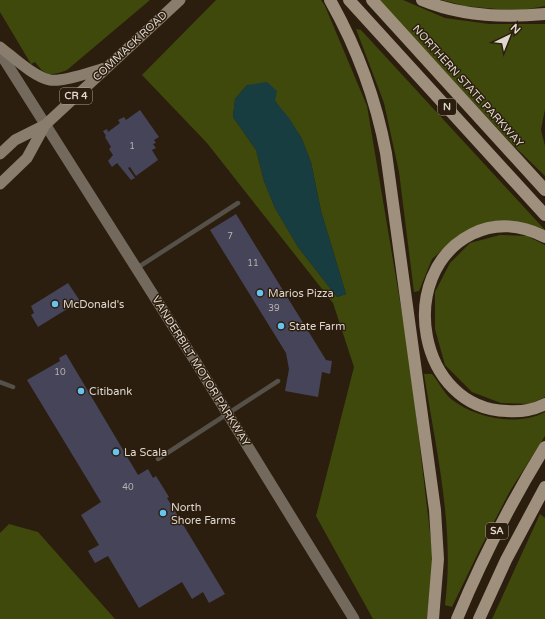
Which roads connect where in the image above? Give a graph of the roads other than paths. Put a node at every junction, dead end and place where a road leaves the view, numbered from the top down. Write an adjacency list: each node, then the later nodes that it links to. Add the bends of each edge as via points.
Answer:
1 (180, 0): 9 (main road, COMMACK ROAD / CR 4)
2 (330, 0): 27 (highway, via 351,39 368,84 389,172 435,510 438,559)
3 (350, 0): 15 (highway, N)
4 (372, 0): 13 (highway, NORTHERN STATE PARKWAY / N)
5 (422, 0): 6 (highway, via 456,10 483,14)
6 (545, 14)
7 (0, 47): 9 (main road, via 42,77 51,80)
8 (0, 53): 10 (main road, VANDERBILT MOTOR PARKWAY)
9 (107, 67): 10 (main road, COMMACK ROAD / CR 4)
10 (45, 125): 11 (main road, COMMACK ROAD / CR 4, via 15,140); 12 (main road, COMMACK ROAD / CR 4, via 27,158); 17 (main road, VANDERBILT MOTOR PARKWAY)
11 (0, 154)
12 (0, 184)
13 (545, 190)
14 (238, 203): 17 (lane)
15 (545, 215)
16 (545, 237): 21 (highway, via 528,229 504,226 482,229 466,237 440,261 427,288 424,307 432,357 441,374 456,390 473,403 493,410 523,411)
17 (136, 268): 22 (main road, VANDERBILT MOTOR PARKWAY)
18 (278, 381): 22 (lane)
19 (0, 382): 20 (lane)
20 (13, 387)
21 (545, 404)
22 (228, 414): 24 (lane); 26 (main road, VANDERBILT MOTOR PARKWAY)
23 (545, 447): 28 (highway, SA, via 487,551)
24 (158, 459)
25 (545, 487): 29 (highway, SA, via 506,560)
26 (354, 619)
27 (433, 619)
28 (457, 619)
29 (479, 619)

